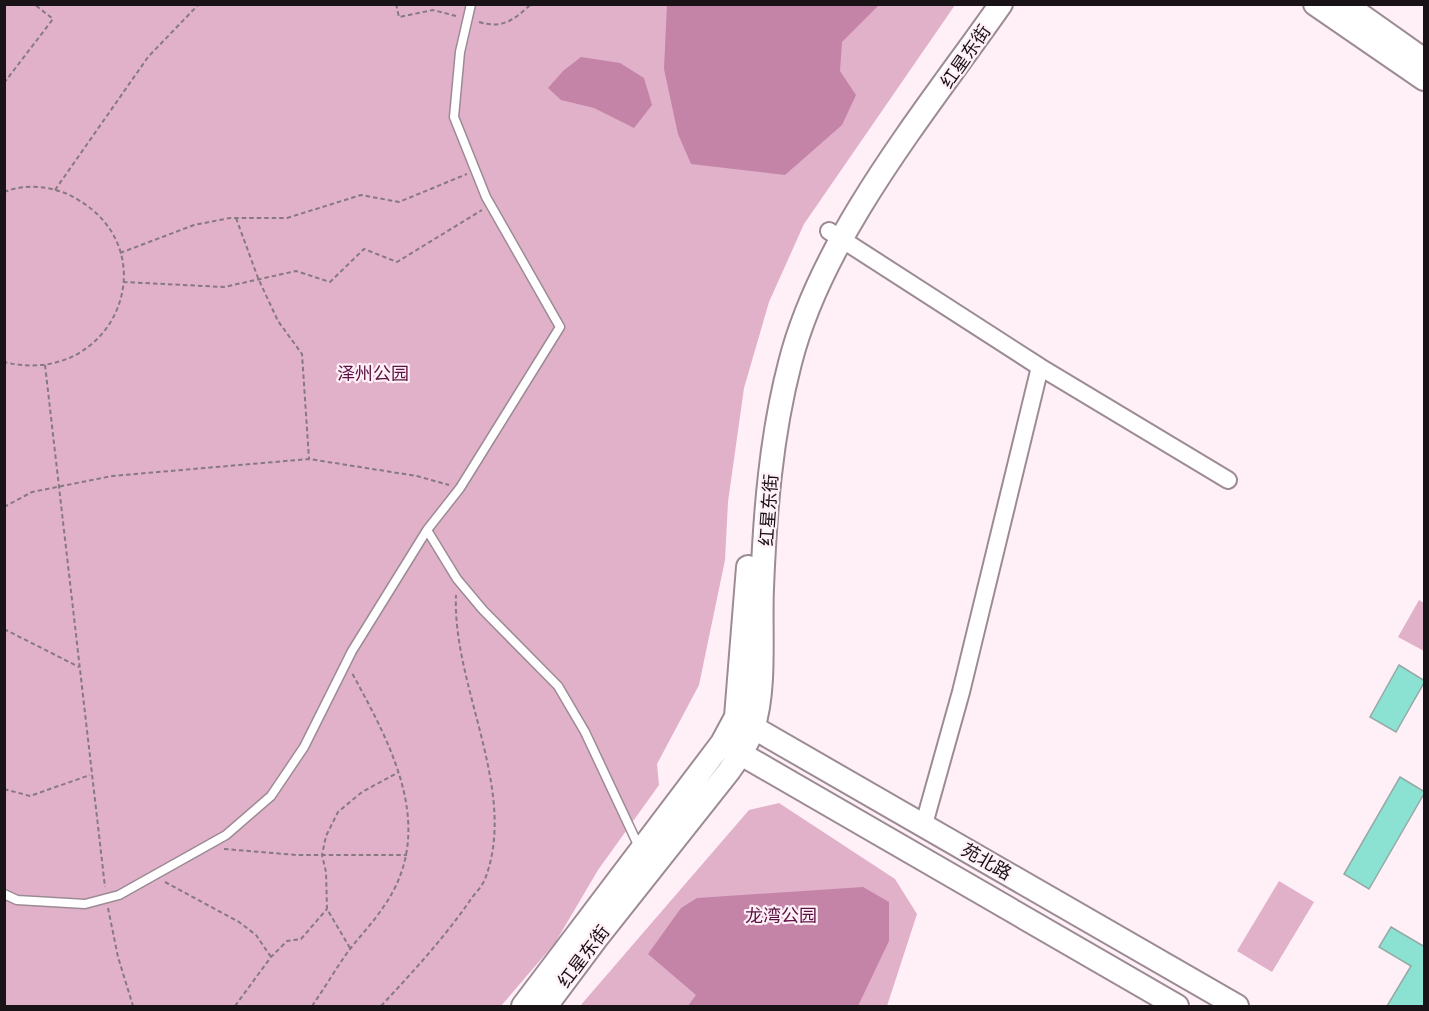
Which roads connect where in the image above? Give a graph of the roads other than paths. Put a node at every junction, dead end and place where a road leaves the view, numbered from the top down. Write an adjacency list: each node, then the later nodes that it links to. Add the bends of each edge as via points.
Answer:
1 (471, 4): 11 (lane, via 460,52 454,117 490,205 560,327 460,488)
2 (982, 4): 8 (main road, 红星东街, via 870,165)
3 (1001, 4): 8 (main road, 红星东街)
4 (1315, 4): 7 (main road)
5 (1345, 4): 6 (main road)
6 (1425, 60)
7 (1425, 79)
8 (835, 235): 9 (street); 12 (main road, 红星东街, via 790,361 773,442 762,588 760,681)
9 (1040, 367): 10 (street); 14 (street, via 961,692)
10 (1228, 480)
11 (427, 530): 15 (lane, via 457,579 483,610 558,686 585,732); 16 (lane, via 346,662 304,747 271,796 226,835 119,895 85,904 17,900)
12 (745, 722): 13 (main road, 红星东街); 14 (main road, 苑北路)
13 (732, 749): 15 (main road, 红星东街); 18 (main road, 红星东街); 19 (main road, 苑北路)
14 (924, 825): 20 (main road, 苑北路)
15 (641, 852): 17 (main road, 红星东街)
16 (4, 894)
17 (523, 1006)
18 (546, 1006)
19 (1178, 1006)
20 (1237, 1006)

